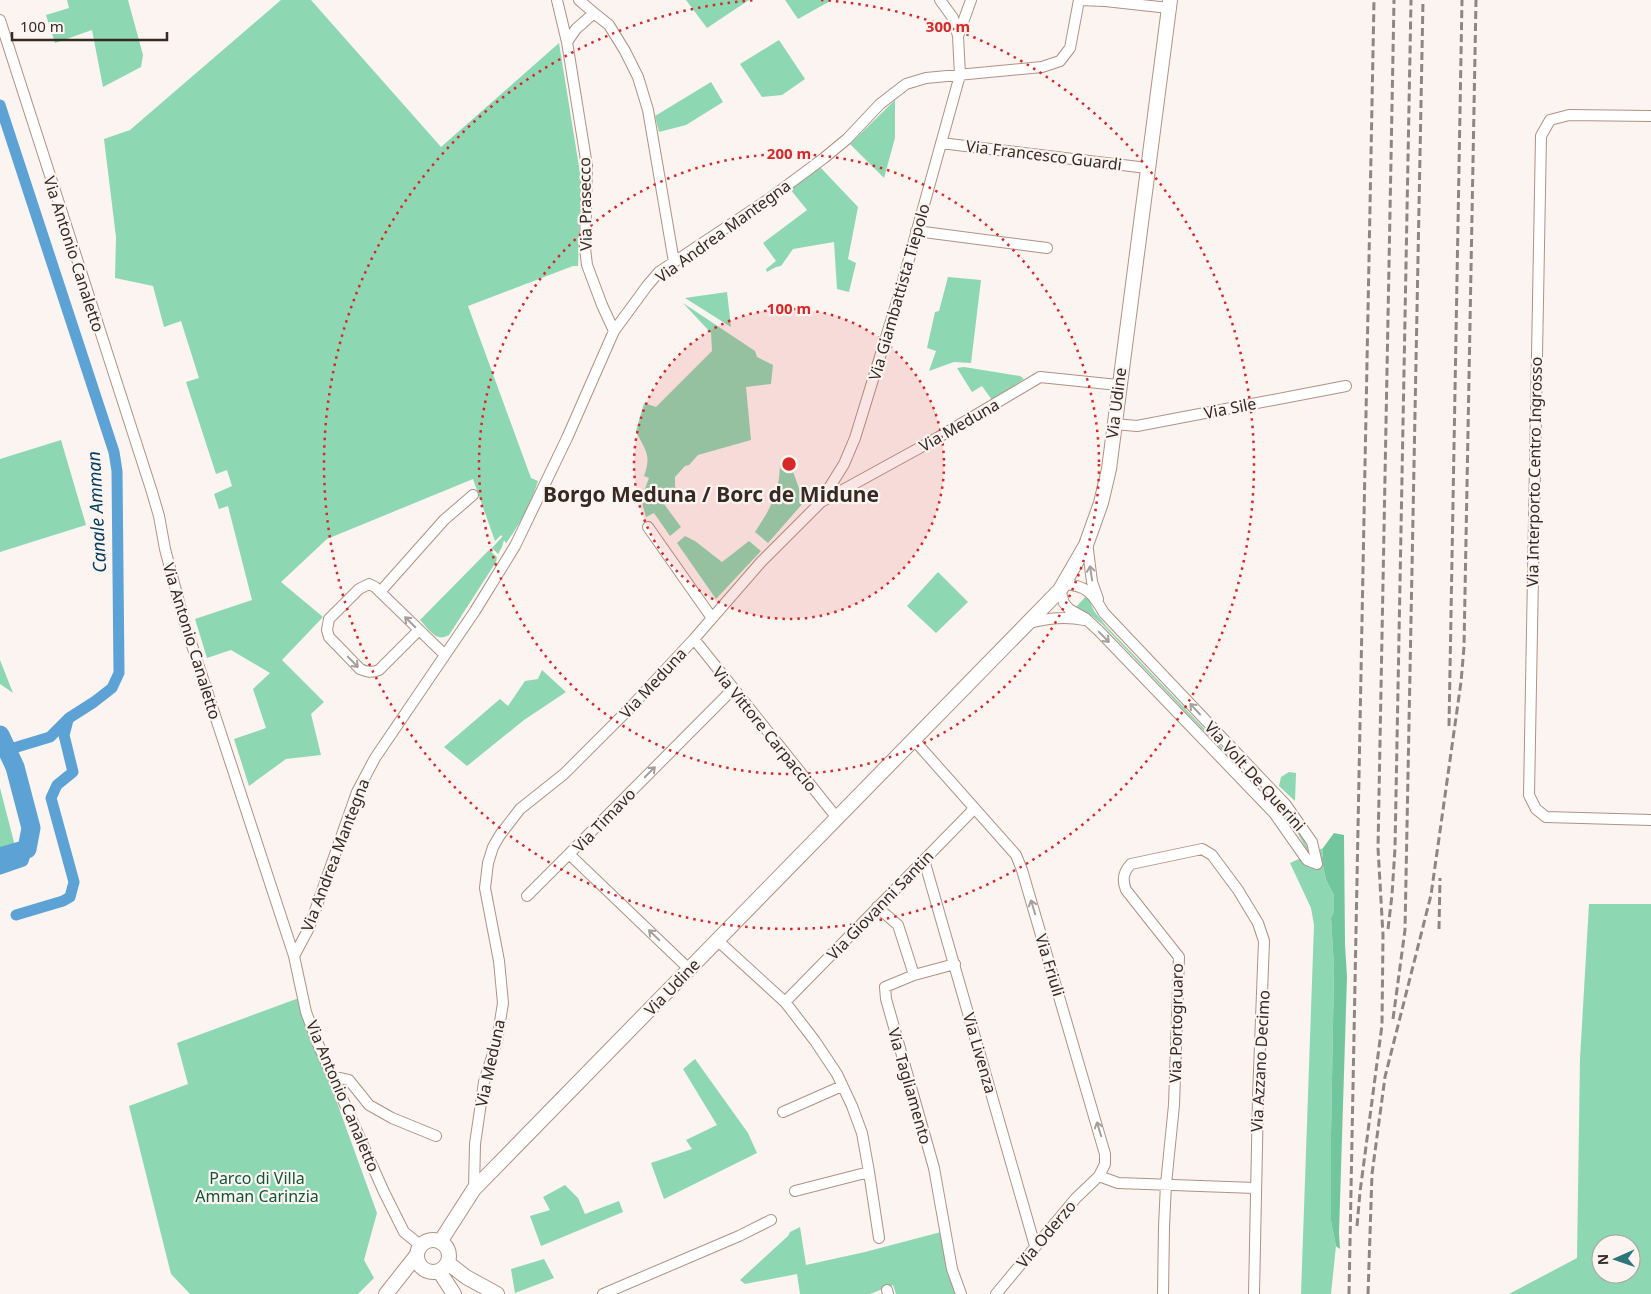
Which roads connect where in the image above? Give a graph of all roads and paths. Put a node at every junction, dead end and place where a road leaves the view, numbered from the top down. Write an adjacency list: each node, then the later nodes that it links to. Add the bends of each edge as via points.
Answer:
1 (557, 0): 10 (street, Via Prasecco)
2 (578, 0): 7 (street)
3 (940, 0): 9 (street, via 953,18)
4 (971, 0): 9 (street)
5 (1079, 0): 6 (street, Via Andrea Mantegna); 11 (street, Via Andrea Mantegna, via 1070,48 1060,60 1042,68)
6 (1169, 4): 14 (main road, Via Udine)
7 (594, 13): 10 (street); 17 (street, via 609,25 625,51 646,101)
8 (0, 20): 48 (street, Via Antonio Canaletto, via 159,516 184,621)
9 (958, 36): 11 (street, Via Giambattista Tiepolo)
10 (567, 42): 18 (street, Via Prasecco, via 587,166 587,265)
11 (960, 75): 13 (street, Via Giambattista Tiepolo); 17 (street, Via Andrea Mantegna, via 926,78 906,84 880,104 824,158)
12 (1651, 116): 41 (street, Via Interporto Centro Ingrosso, via 1569,115 1550,120 1541,136 1529,795 1536,809 1546,817)
13 (941, 143): 14 (street, Via Francesco Guardi); 15 (street, Via Giambattista Tiepolo)
14 (1147, 168): 19 (main road, Via Udine)
15 (916, 231): 16 (street); 23 (street, Via Giambattista Tiepolo, via 855,438)
16 (1047, 248)
17 (674, 262): 18 (street, Via Andrea Mantegna, via 659,272)
18 (614, 331): 34 (street, Via Andrea Mantegna, via 568,438 515,546)
19 (1118, 386): 21 (main road, Via Udine); 23 (street, Via Meduna, via 1040,377)
20 (1346, 386): 21 (street, Via Sile, via 1136,426)
21 (1114, 424): 25 (main road, Via Udine, via 1101,503)
22 (472, 495): 27 (street, via 444,520)
23 (821, 502): 29 (street, Via Meduna, via 761,562)
24 (648, 527): 29 (street)
25 (1087, 541): 26 (main road, Via Udine); 28 (street, Via Volt De Querini, one-way to 25, via 1092,582)
26 (1062, 587): 28 (street, Via Volt De Querini, via 1074,585 1083,588 1093,594); 30 (main road, Via Udine); 31 (street, Via Volt De Querini, via 1064,604)
27 (380, 592): 32 (street, one-way to 27); 32 (street, one-way to 32, via 369,584 359,589 329,619 329,637 360,669 366,672 379,670)
28 (1100, 605): 37 (street, Via Volt De Querini, one-way to 28, via 1104,613)
29 (712, 618): 33 (street, Via Meduna)
30 (1028, 623): 31 (street, via 1063,617); 36 (main road, Via Udine)
31 (1090, 623): 38 (street, Via Volt De Querini, one-way to 38)
32 (419, 630): 34 (street)
33 (694, 639): 35 (street, Via Vittore Carpaccio); 61 (street, Via Meduna, via 564,774 520,809 493,847 485,888 499,961 503,1004 498,1041 484,1082 475,1144)
34 (445, 655): 48 (street, Via Andrea Mantegna, via 375,758 357,792 309,928)
35 (733, 689): 40 (street, Via Vittore Carpaccio); 43 (street, Via Timavo, one-way to 35)
36 (914, 740): 39 (street, Via Friuli); 40 (main road, Via Udine)
37 (1251, 768): 38 (street); 38 (street, Via Volt De Querini, via 1286,805 1306,833 1312,842 1317,864 1307,860 1274,813)
38 (1241, 778)
39 (973, 808): 44 (street, Via Giovanni Santin); 58 (street, Via Friuli, one-way to 39, via 1105,1164 1103,1143 1022,870 1016,855)
40 (837, 818): 47 (main road, Via Udine)
41 (1651, 820)
42 (1202, 850): 59 (street, Via Portogruaro, via 1131,864 1123,878 1126,890 1179,958 1174,1105); 60 (street, Via Azzano Decimo, via 1212,855 1238,890 1258,923 1264,941)
43 (569, 854): 45 (street); 50 (street, Via Timavo, one-way to 43)
44 (924, 860): 46 (street, Via Giovanni Santin); 49 (street, Via Livenza)
45 (527, 896)
46 (877, 907): 51 (street, via 898,925); 52 (street, Via Giovanni Santin)
47 (718, 940): 50 (main road, Via Udine); 52 (street)
48 (294, 956): 53 (street, Via Antonio Canaletto, via 306,1012)
49 (955, 964): 51 (street); 66 (street, Via Livenza)
50 (689, 969): 61 (main road, Via Udine)
51 (914, 974): 73 (street, Via Tagliamento, via 885,987 886,999 934,1168 952,1270)
52 (785, 1002): 54 (street, via 815,1041)
53 (332, 1076): 56 (street, via 349,1080 369,1105); 67 (street, Via Antonio Canaletto, via 404,1232)
54 (842, 1086): 55 (street); 57 (street, via 862,1132)
55 (783, 1112)
56 (436, 1136)
57 (870, 1172): 62 (street); 64 (street)
58 (1099, 1176): 59 (street, via 1118,1183); 66 (street, Via Oderzo)
59 (1166, 1184): 60 (street); 75 (street, Via Portogruaro)
60 (1255, 1188): 76 (street, Via Azzano Decimo)
61 (474, 1189): 65 (main road, Via Udine)
62 (795, 1192)
63 (771, 1220): 72 (street)
64 (879, 1238)
65 (440, 1242): 67 (main road, via 429,1240); 68 (main road, via 448,1250)
66 (1035, 1246): 74 (street, Via Oderzo)
67 (420, 1257): 68 (main road, via 429,1272); 69 (main road)
68 (443, 1267): 70 (main road); 71 (main road)
69 (386, 1294)
70 (454, 1294)
71 (497, 1294)
72 (604, 1294)
73 (961, 1294)
74 (996, 1294)
75 (1163, 1294)
76 (1254, 1294)

